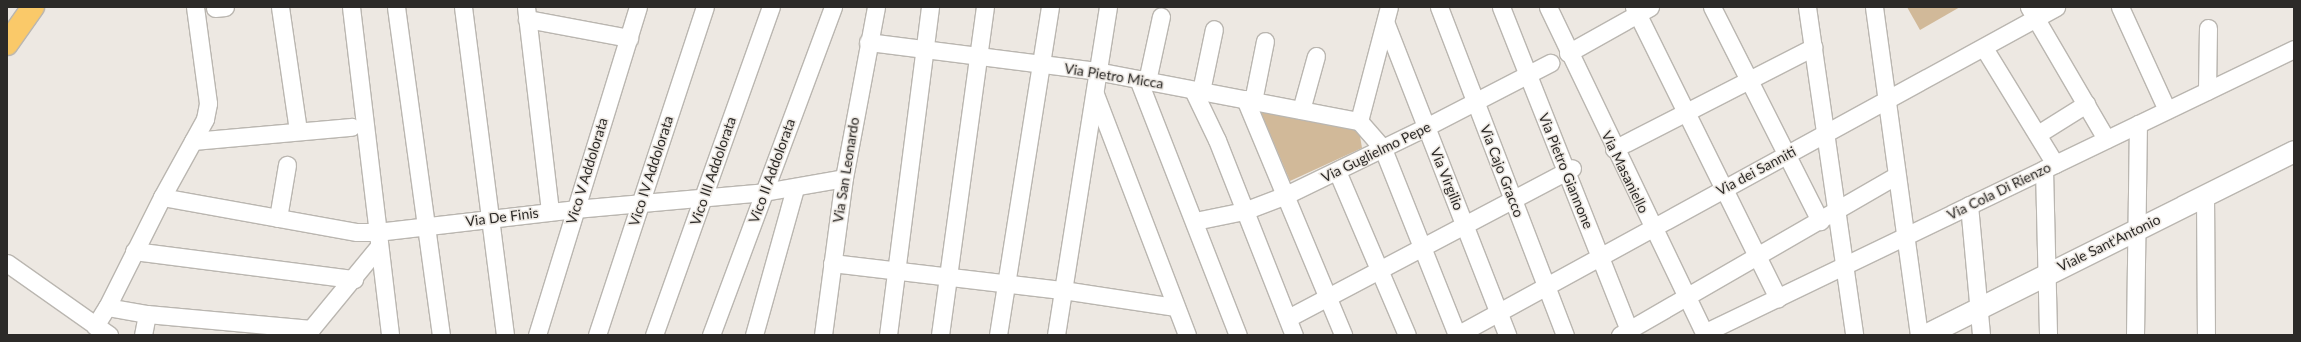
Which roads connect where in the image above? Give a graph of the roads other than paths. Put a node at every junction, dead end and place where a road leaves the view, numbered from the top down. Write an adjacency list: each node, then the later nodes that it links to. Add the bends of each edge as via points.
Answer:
1 (33, 7): 35 (main road)
2 (195, 7): 67 (street, via 208,103 205,119)
3 (280, 7): 63 (street)
4 (350, 7): 101 (street)
5 (396, 7): 97 (street)
6 (463, 7): 93 (street)
7 (638, 7): 32 (street, Vico V Addolorata)
8 (704, 7): 86 (street, Vico IV Addolorata)
9 (770, 7): 84 (street, Vico III Addolorata)
10 (833, 7): 80 (street, Vico II Addolorata)
11 (876, 7): 34 (street, Via San Leonardo)
12 (930, 7): 39 (street)
13 (985, 7): 41 (street)
14 (1050, 7): 44 (street)
15 (1108, 7): 45 (street)
16 (1389, 7): 29 (street)
17 (1439, 7): 53 (street, Via Cajo Gracco)
18 (1500, 7): 46 (street, Via Pietro Giannone)
19 (1548, 7): 40 (street, Via Masaniello)
20 (1712, 7): 48 (street)
21 (1807, 7): 36 (street)
22 (1874, 7): 54 (street)
23 (2056, 7): 27 (street, Via dei Sanniti)
24 (2120, 7): 57 (street)
25 (1640, 9): 40 (street); 58 (street)
26 (526, 13): 32 (street); 90 (street)
27 (2033, 13): 37 (street, Via dei Sanniti); 55 (street)
28 (1161, 16): 47 (street)
29 (1386, 24): 59 (street); 62 (street, Via Virgilio)
30 (2208, 28): 50 (street)
31 (1214, 29): 49 (street)
32 (629, 38): 88 (street, Vico V Addolorata)
33 (1266, 41): 52 (street)
34 (868, 42): 39 (street, Via Pietro Micca); 77 (street, Via San Leonardo)
35 (7, 44)
36 (1813, 47): 48 (street); 64 (street)
37 (1984, 48): 54 (street, Via dei Sanniti); 65 (street)
38 (2294, 49): 50 (street, Via Cola Di Rienzo)
39 (924, 50): 41 (street, Via Pietro Micca); 110 (street)
40 (1568, 53): 68 (street, Via Masaniello)
41 (977, 55): 44 (street, Via Pietro Micca); 112 (street)
42 (1316, 56): 56 (street)
43 (1550, 63): 46 (street, Via Guglielmo Pepe)
44 (1041, 65): 45 (street, Via Pietro Micca); 114 (street)
45 (1096, 72): 47 (street, Via Pietro Micca); 51 (street)
46 (1528, 74): 53 (street, Via Guglielmo Pepe); 74 (street, Via Pietro Giannone)
47 (1143, 80): 49 (street, Via Pietro Micca); 94 (street)
48 (1748, 80): 58 (street); 71 (street)
49 (1197, 90): 52 (street, Via Pietro Micca); 89 (street)
50 (2206, 91): 57 (street, Via Cola Di Rienzo)
51 (1094, 93): 116 (street); 121 (street)
52 (1249, 100): 56 (street, Via Pietro Micca); 81 (street)
53 (1475, 101): 62 (street, Via Guglielmo Pepe); 85 (street, Via Cajo Gracco)
54 (1885, 101): 64 (street, Via dei Sanniti); 76 (street)
55 (2086, 104): 65 (street); 66 (street)
56 (1301, 110): 59 (street, Via Pietro Micca)
57 (2167, 110): 60 (street, Via Cola Di Rienzo)
58 (1685, 112): 68 (street); 79 (street)
59 (1359, 121): 69 (street)
60 (2138, 124): 66 (street, Via Cola Di Rienzo); 99 (street)
61 (352, 127): 63 (street)
62 (1426, 127): 69 (street, Via Guglielmo Pepe); 96 (street, Via Virgilio)
63 (298, 131): 67 (street)
64 (1825, 134): 71 (street, Via dei Sanniti); 91 (street)
65 (2038, 134): 73 (street)
66 (2106, 139): 73 (street, Via Cola Di Rienzo)
67 (193, 142): 83 (street)
68 (1614, 148): 98 (street, Via Masaniello)
69 (1383, 149): 75 (street, Via Guglielmo Pepe); 102 (street)
70 (2294, 151): 82 (street, Viale Sant'Antonio)
71 (1786, 154): 79 (street, Via dei Sanniti); 95 (street)
72 (287, 165): 92 (street)
73 (2050, 167): 87 (street, Via Cola Di Rienzo); 111 (street)
74 (1570, 170): 85 (street); 104 (street, Via Pietro Giannone)
75 (1338, 171): 81 (street, Via Guglielmo Pepe); 109 (street)
76 (1895, 176): 91 (street); 100 (street)
77 (844, 178): 78 (street, Via De Finis); 107 (street, Via San Leonardo)
78 (795, 188): 80 (street, Via De Finis); 139 (street)
79 (1724, 188): 98 (street, Via dei Sanniti); 105 (street)
80 (764, 192): 84 (street, Via De Finis); 138 (street, Vico II Addolorata)
81 (1286, 195): 89 (street, Via Guglielmo Pepe); 117 (street)
82 (2206, 195): 99 (street, Viale Sant'Antonio); 159 (street)
83 (162, 197): 92 (street, Via De Finis); 103 (street)
84 (704, 199): 86 (street, Via De Finis); 137 (street, Vico III Addolorata)
85 (1513, 200): 96 (street); 115 (street, Via Cajo Gracco)
86 (641, 204): 88 (street, Via De Finis); 136 (street, Vico IV Addolorata)
87 (1969, 206): 100 (street, Via Cola Di Rienzo); 122 (street)
88 (575, 209): 90 (street, Via De Finis); 135 (street, Vico V Addolorata)
89 (1244, 211): 94 (street, Via Guglielmo Pepe); 125 (street)
90 (550, 212): 93 (street, Via De Finis)
91 (1836, 212): 95 (street); 108 (street)
92 (278, 218): 101 (street, Via De Finis, via 357,232)
93 (490, 218): 97 (street, Via De Finis); 134 (street)
94 (1195, 221): 146 (street)
95 (1820, 221): 105 (street)
96 (1466, 225): 102 (street); 123 (street, Via Virgilio)
97 (427, 227): 101 (street, Via De Finis); 133 (street)
98 (1652, 227): 104 (street, Via dei Sanniti); 118 (street, Via Masaniello)
99 (2136, 230): 111 (street, Viale Sant'Antonio); 158 (street)
100 (1904, 237): 108 (street, Via Cola Di Rienzo); 154 (street)
101 (378, 239): 113 (street); 132 (street)
102 (1421, 248): 109 (street); 150 (street)
103 (134, 252): 113 (street); 120 (street)
104 (1600, 256): 115 (street, Via dei Sanniti); 128 (street, Via Pietro Giannone)
105 (1757, 257): 118 (street); 119 (street)
106 (7, 263): 126 (street)
107 (832, 263): 110 (street); 140 (street, Via San Leonardo)
108 (1843, 267): 119 (street, Via Cola Di Rienzo); 153 (street)
109 (1381, 269): 117 (street); 149 (street)
110 (897, 271): 112 (street); 141 (street)
111 (2047, 274): 122 (street, Viale Sant'Antonio); 157 (street)
112 (949, 277): 114 (street); 142 (street)
113 (354, 279): 127 (street)
114 (1006, 283): 116 (street); 143 (street)
115 (1546, 286): 123 (street, Via dei Sanniti); 152 (street, Via Cajo Gracco)
116 (1063, 290): 121 (street); 144 (street)
117 (1328, 297): 125 (street); 148 (street)
118 (1686, 297): 128 (street); 129 (street, Via Masaniello)
119 (1778, 298): 129 (street, Via Cola Di Rienzo)
120 (107, 307): 124 (street); 126 (street)
121 (1176, 307): 145 (street)
122 (1979, 308): 155 (street, Viale Sant'Antonio); 156 (street)
123 (1498, 313): 150 (street, Via dei Sanniti); 151 (street, Via Virgilio)
124 (147, 314): 127 (street); 131 (street)
125 (1288, 318): 147 (street)
126 (95, 326): 130 (street)
127 (308, 332)
128 (1627, 333)
129 (1705, 334)
130 (109, 335)
131 (143, 335)
132 (390, 335)
133 (441, 335)
134 (505, 335)
135 (537, 335)
136 (597, 335)
137 (654, 335)
138 (711, 335)
139 (754, 335)
140 (823, 335)
141 (888, 335)
142 (940, 335)
143 (998, 335)
144 (1056, 335)
145 (1187, 335)
146 (1238, 335)
147 (1294, 335)
148 (1343, 335)
149 (1407, 335)
150 (1457, 335)
151 (1507, 335)
152 (1565, 335)
153 (1854, 335)
154 (1919, 335)
155 (1925, 335)
156 (1981, 335)
157 (2048, 335)
158 (2135, 335)
159 (2206, 335)

